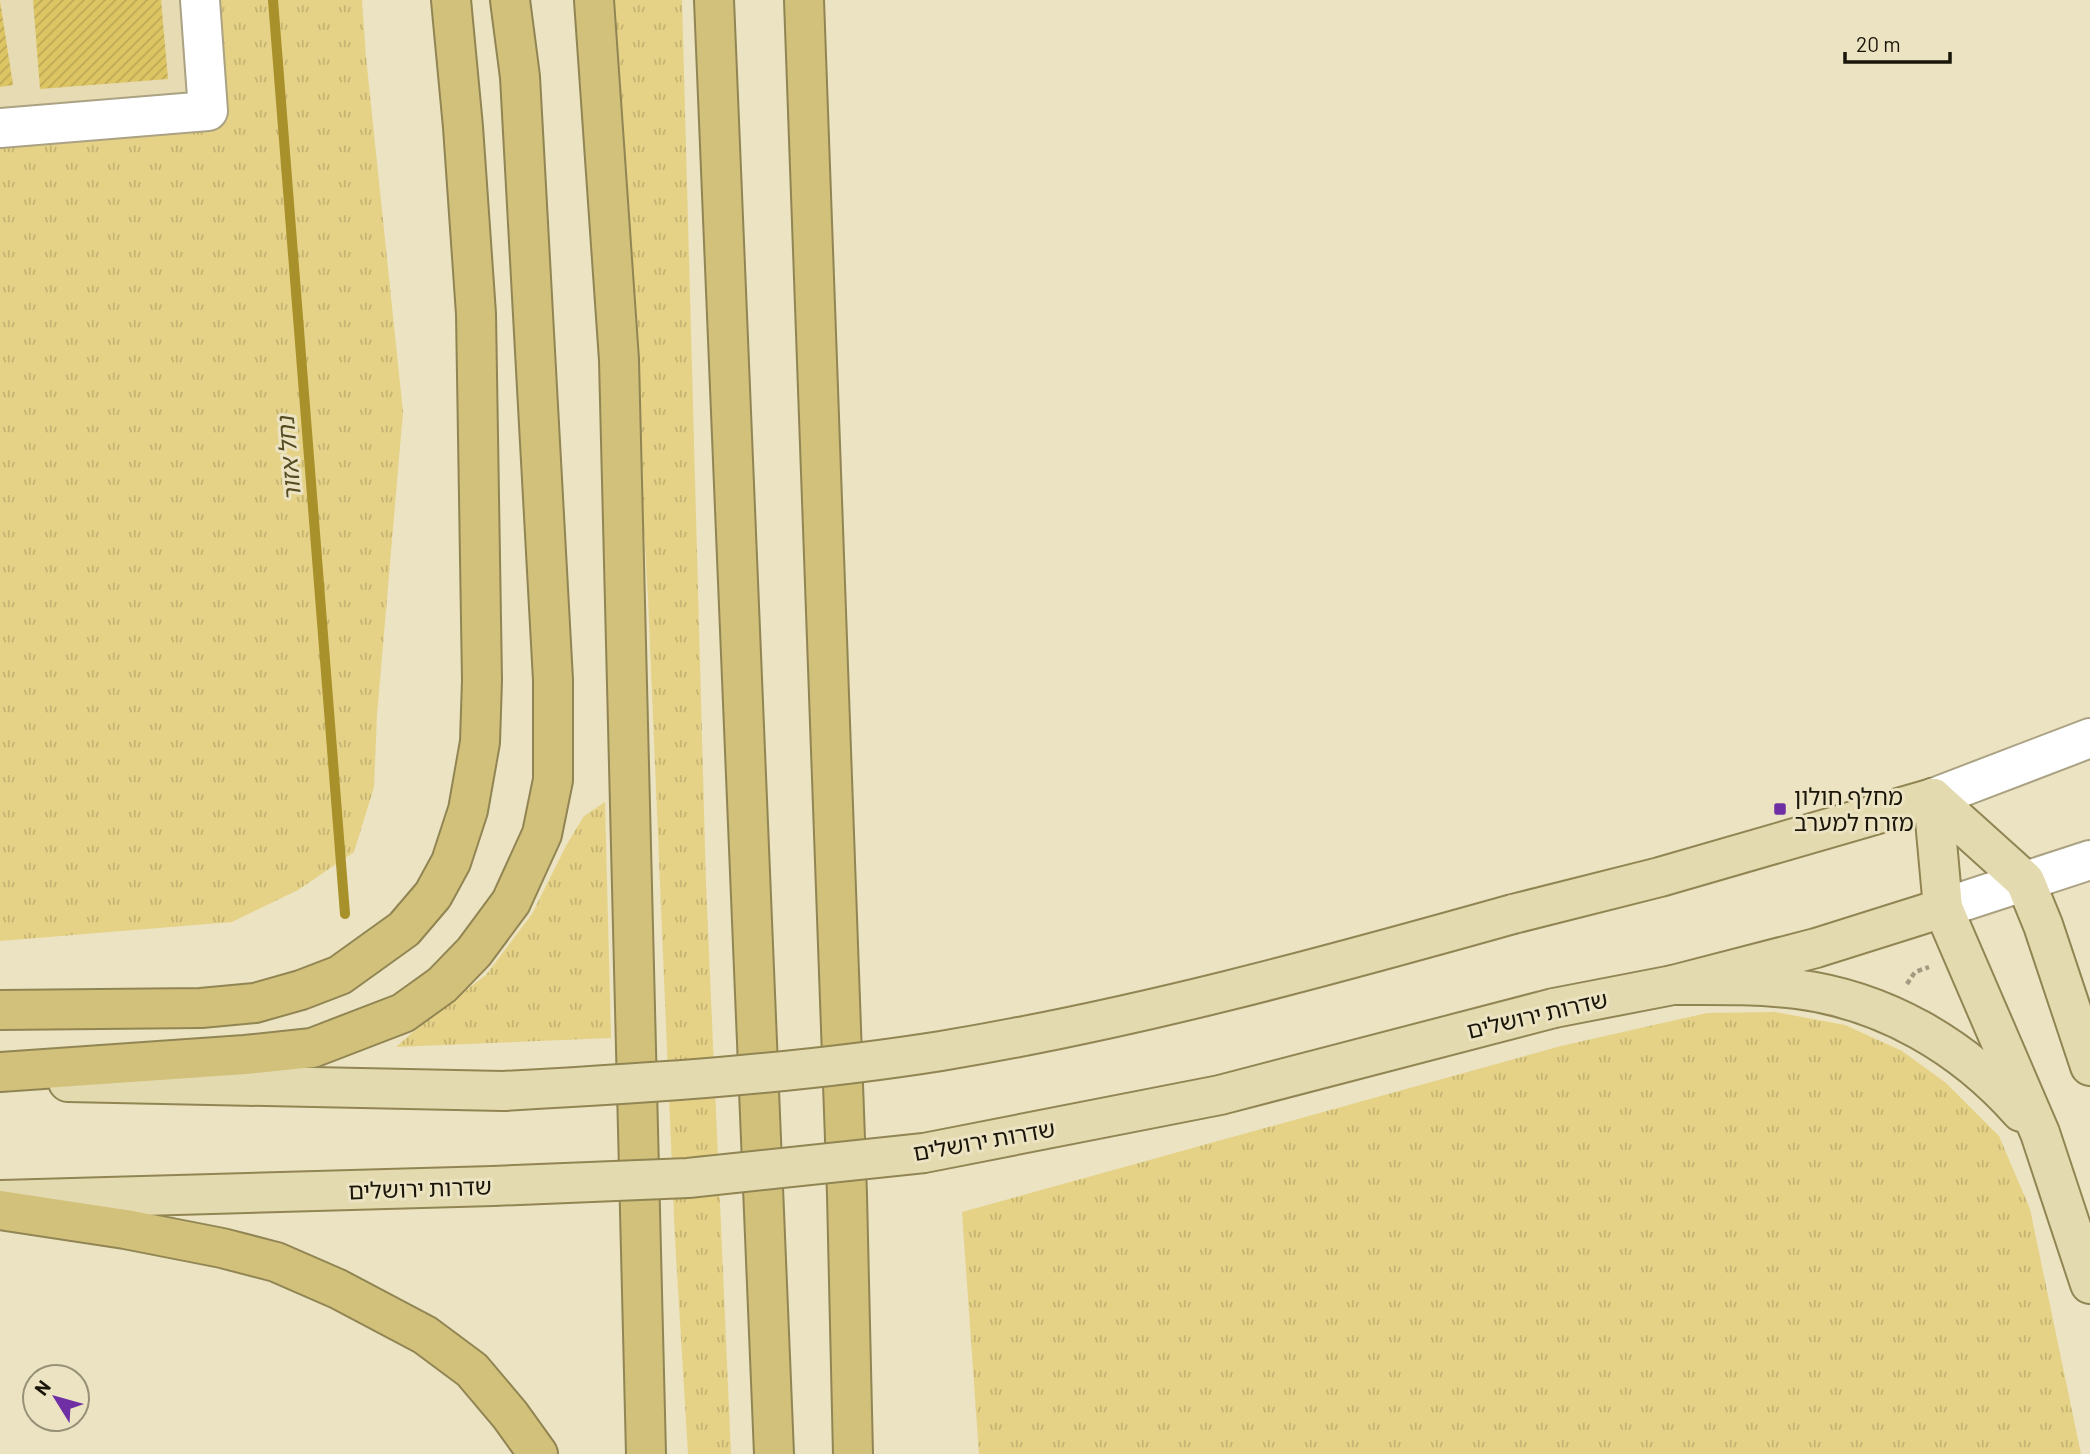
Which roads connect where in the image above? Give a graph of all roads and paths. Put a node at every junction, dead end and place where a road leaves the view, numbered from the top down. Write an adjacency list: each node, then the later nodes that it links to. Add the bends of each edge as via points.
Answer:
1 (200, 0): 7 (street, via 208,111)
2 (451, 0): 14 (highway, via 476,314 482,680 480,742 468,810 451,862 433,895 404,929 340,975 301,990 256,1003 201,1008)
3 (510, 0): 16 (highway, via 520,77 554,680 553,780 542,834 511,902 474,952 442,985 403,1013 312,1048)
4 (594, 0): 23 (highway, via 619,360)
5 (714, 0): 24 (highway)
6 (804, 0): 25 (highway)
7 (0, 128)
8 (2090, 738): 9 (street)
9 (1933, 798): 11 (main road); 12 (main road); 17 (main road, bridge, via 1660,877 1346,960 1105,1020 941,1051 697,1080 503,1091)
10 (2090, 860): 11 (street)
11 (2025, 881): 12 (street); 15 (main road)
12 (1943, 908): 13 (main road, שדרות ירושלים, via 1816,948); 18 (main road)
13 (1673, 985): 18 (main road, via 1798,989 1871,1006 1970,1061); 19 (main road, שדרות ירושלים, bridge, via 1554,1008 1220,1095 923,1153 688,1178)
14 (0, 1010)
15 (2090, 1066)
16 (0, 1072)
17 (0, 1080)
18 (2040, 1133): 21 (main road)
19 (0, 1200)
20 (0, 1210): 22 (highway, via 222,1248 276,1262 338,1289 425,1335 472,1370)
21 (2090, 1284)
22 (538, 1454)
23 (646, 1454)
24 (774, 1454)
25 (853, 1454)

